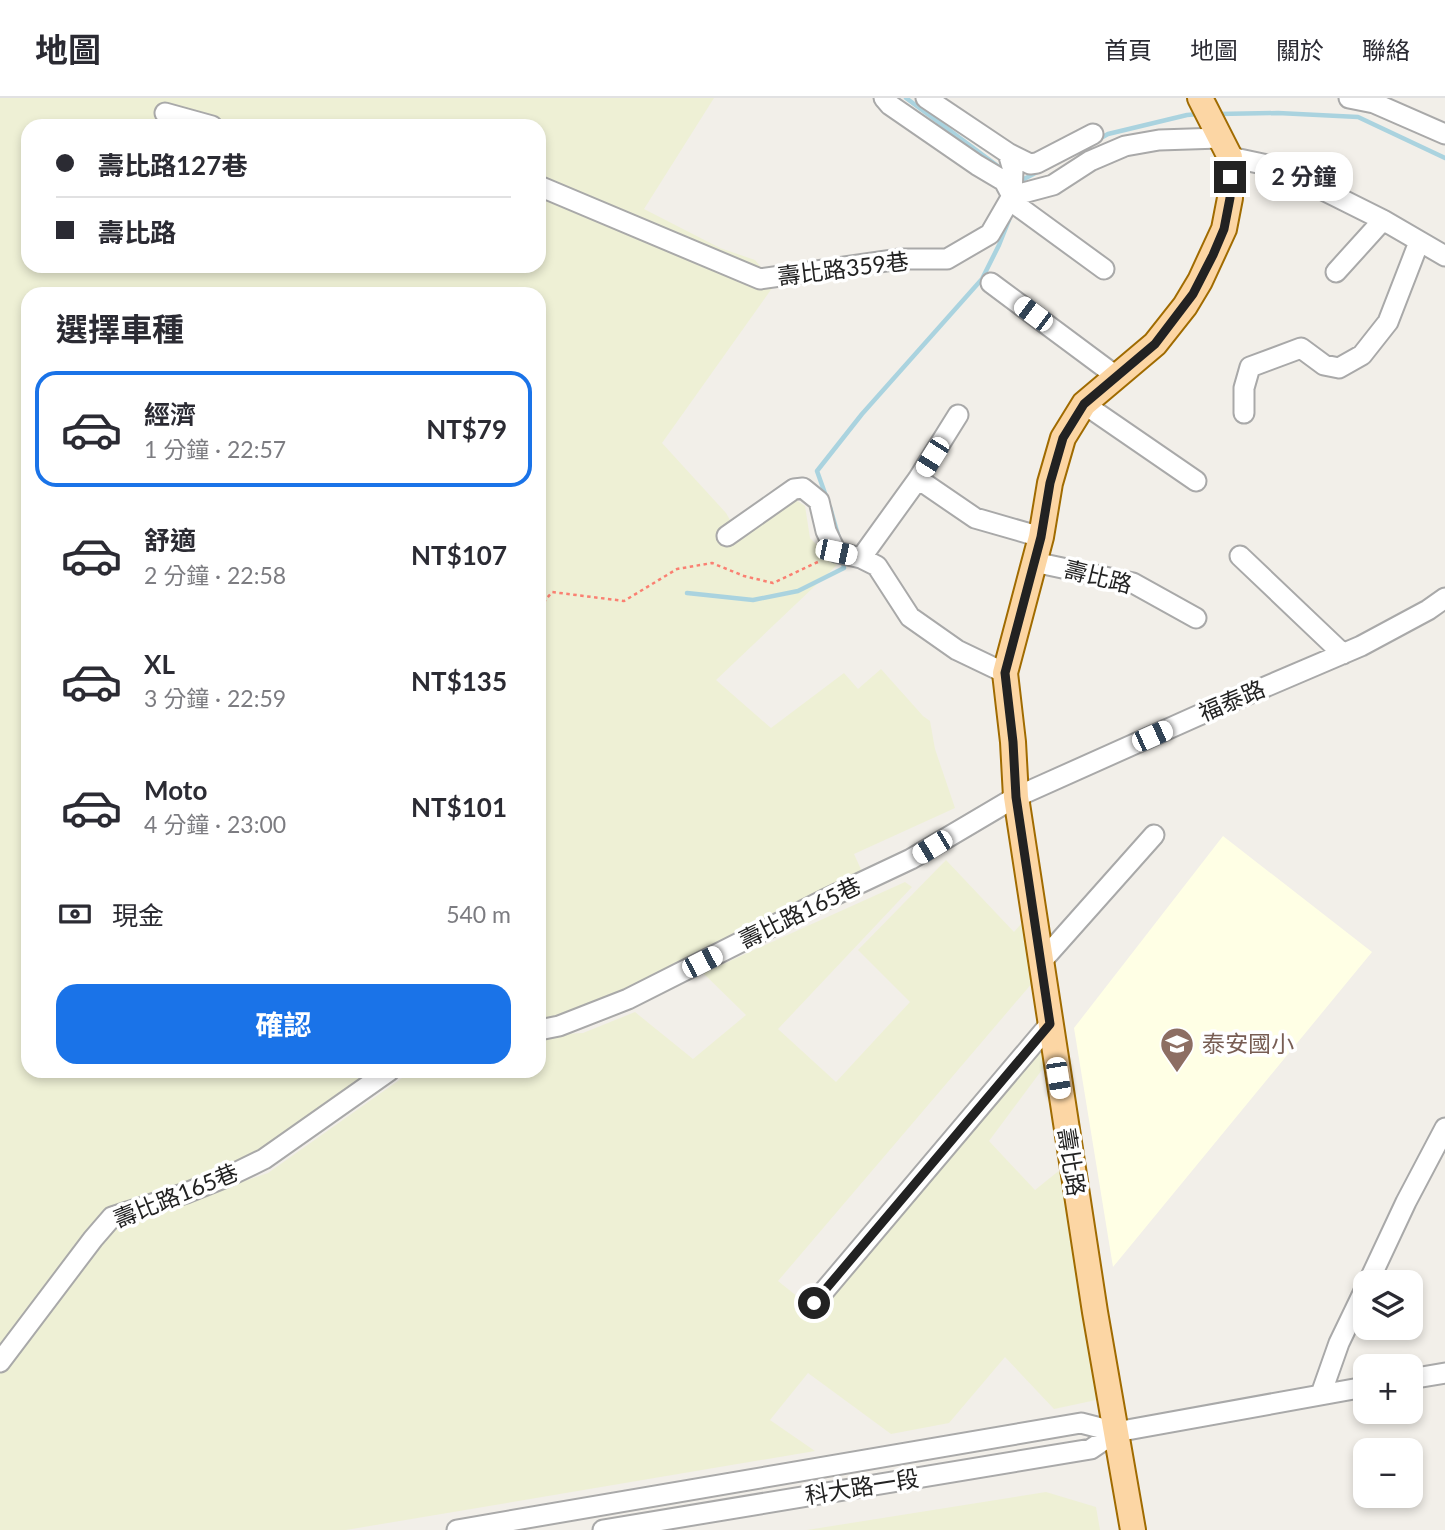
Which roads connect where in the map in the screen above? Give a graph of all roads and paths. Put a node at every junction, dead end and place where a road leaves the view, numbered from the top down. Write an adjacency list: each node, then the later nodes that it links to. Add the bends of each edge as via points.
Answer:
1 (884, 98): 10 (street, via 977,165 1004,181)
2 (926, 98): 10 (street)
3 (1200, 98): 9 (main road)
4 (1349, 98): 8 (street, via 1374,103)
5 (165, 113): 6 (street)
6 (187, 119)
7 (1093, 134): 10 (street)
8 (1445, 134)
9 (1222, 141): 10 (street, via 1159,140 1125,146 1053,185); 12 (street); 18 (main road, 壽比路, via 1230,198 1224,229 1185,306 1155,344)
10 (1011, 176): 11 (street, 壽比路359巷, via 990,234 947,258 900,259 760,279); 15 (street, via 1019,207)
11 (546, 189)
12 (1383, 220): 13 (street); 16 (street)
13 (1419, 242): 14 (street); 20 (street, via 1388,322 1362,355 1339,368 1324,365 1301,348 1250,367)
14 (1445, 256)
15 (1104, 269)
16 (1336, 272)
17 (991, 283): 18 (street)
18 (1116, 376): 19 (main road, 壽比路)
19 (1084, 404): 23 (street); 25 (main road, 壽比路, via 1063,438)
20 (1244, 413)
21 (958, 415): 22 (street)
22 (918, 479): 25 (street, via 975,518); 28 (street)
23 (1196, 481)
24 (727, 536): 26 (street, via 794,489 803,488 820,501)
25 (1041, 537): 29 (main road, 壽比路)
26 (836, 552): 28 (street); 31 (path, via 773,583 712,562 677,569 624,601 552,592)
27 (1240, 556): 33 (street)
28 (861, 558): 34 (street, via 877,566 910,617 957,650)
29 (1034, 562): 32 (street, 壽比路, via 1133,583); 34 (main road, 壽比路)
30 (1445, 598): 33 (street, 福泰路)
31 (546, 599)
32 (1196, 618)
33 (1343, 654): 35 (street, 福泰路)
34 (1005, 673): 35 (main road, 壽比路)
35 (1016, 797): 37 (main road, 壽比路); 39 (street, 壽比路165巷, via 911,859 628,999)
36 (1154, 835): 37 (street)
37 (1041, 962): 38 (main road, 壽比路)
38 (1050, 1024): 43 (street); 50 (main road, 壽比路)
39 (546, 1029)
40 (379, 1078): 45 (street, 壽比路165巷, via 264,1159 186,1193 112,1217)
41 (1445, 1128): 42 (street)
42 (1374, 1270)
43 (814, 1303)
44 (1353, 1314): 49 (street)
45 (0, 1362)
46 (1445, 1373): 47 (street)
47 (1423, 1377)
48 (1353, 1389): 49 (street)
49 (1321, 1394): 50 (street)
50 (1116, 1432): 51 (street, via 1082,1423); 52 (street, 科大路一段, via 1091,1449); 53 (main road, 壽比路)
51 (457, 1530)
52 (603, 1530)
53 (1133, 1530)

